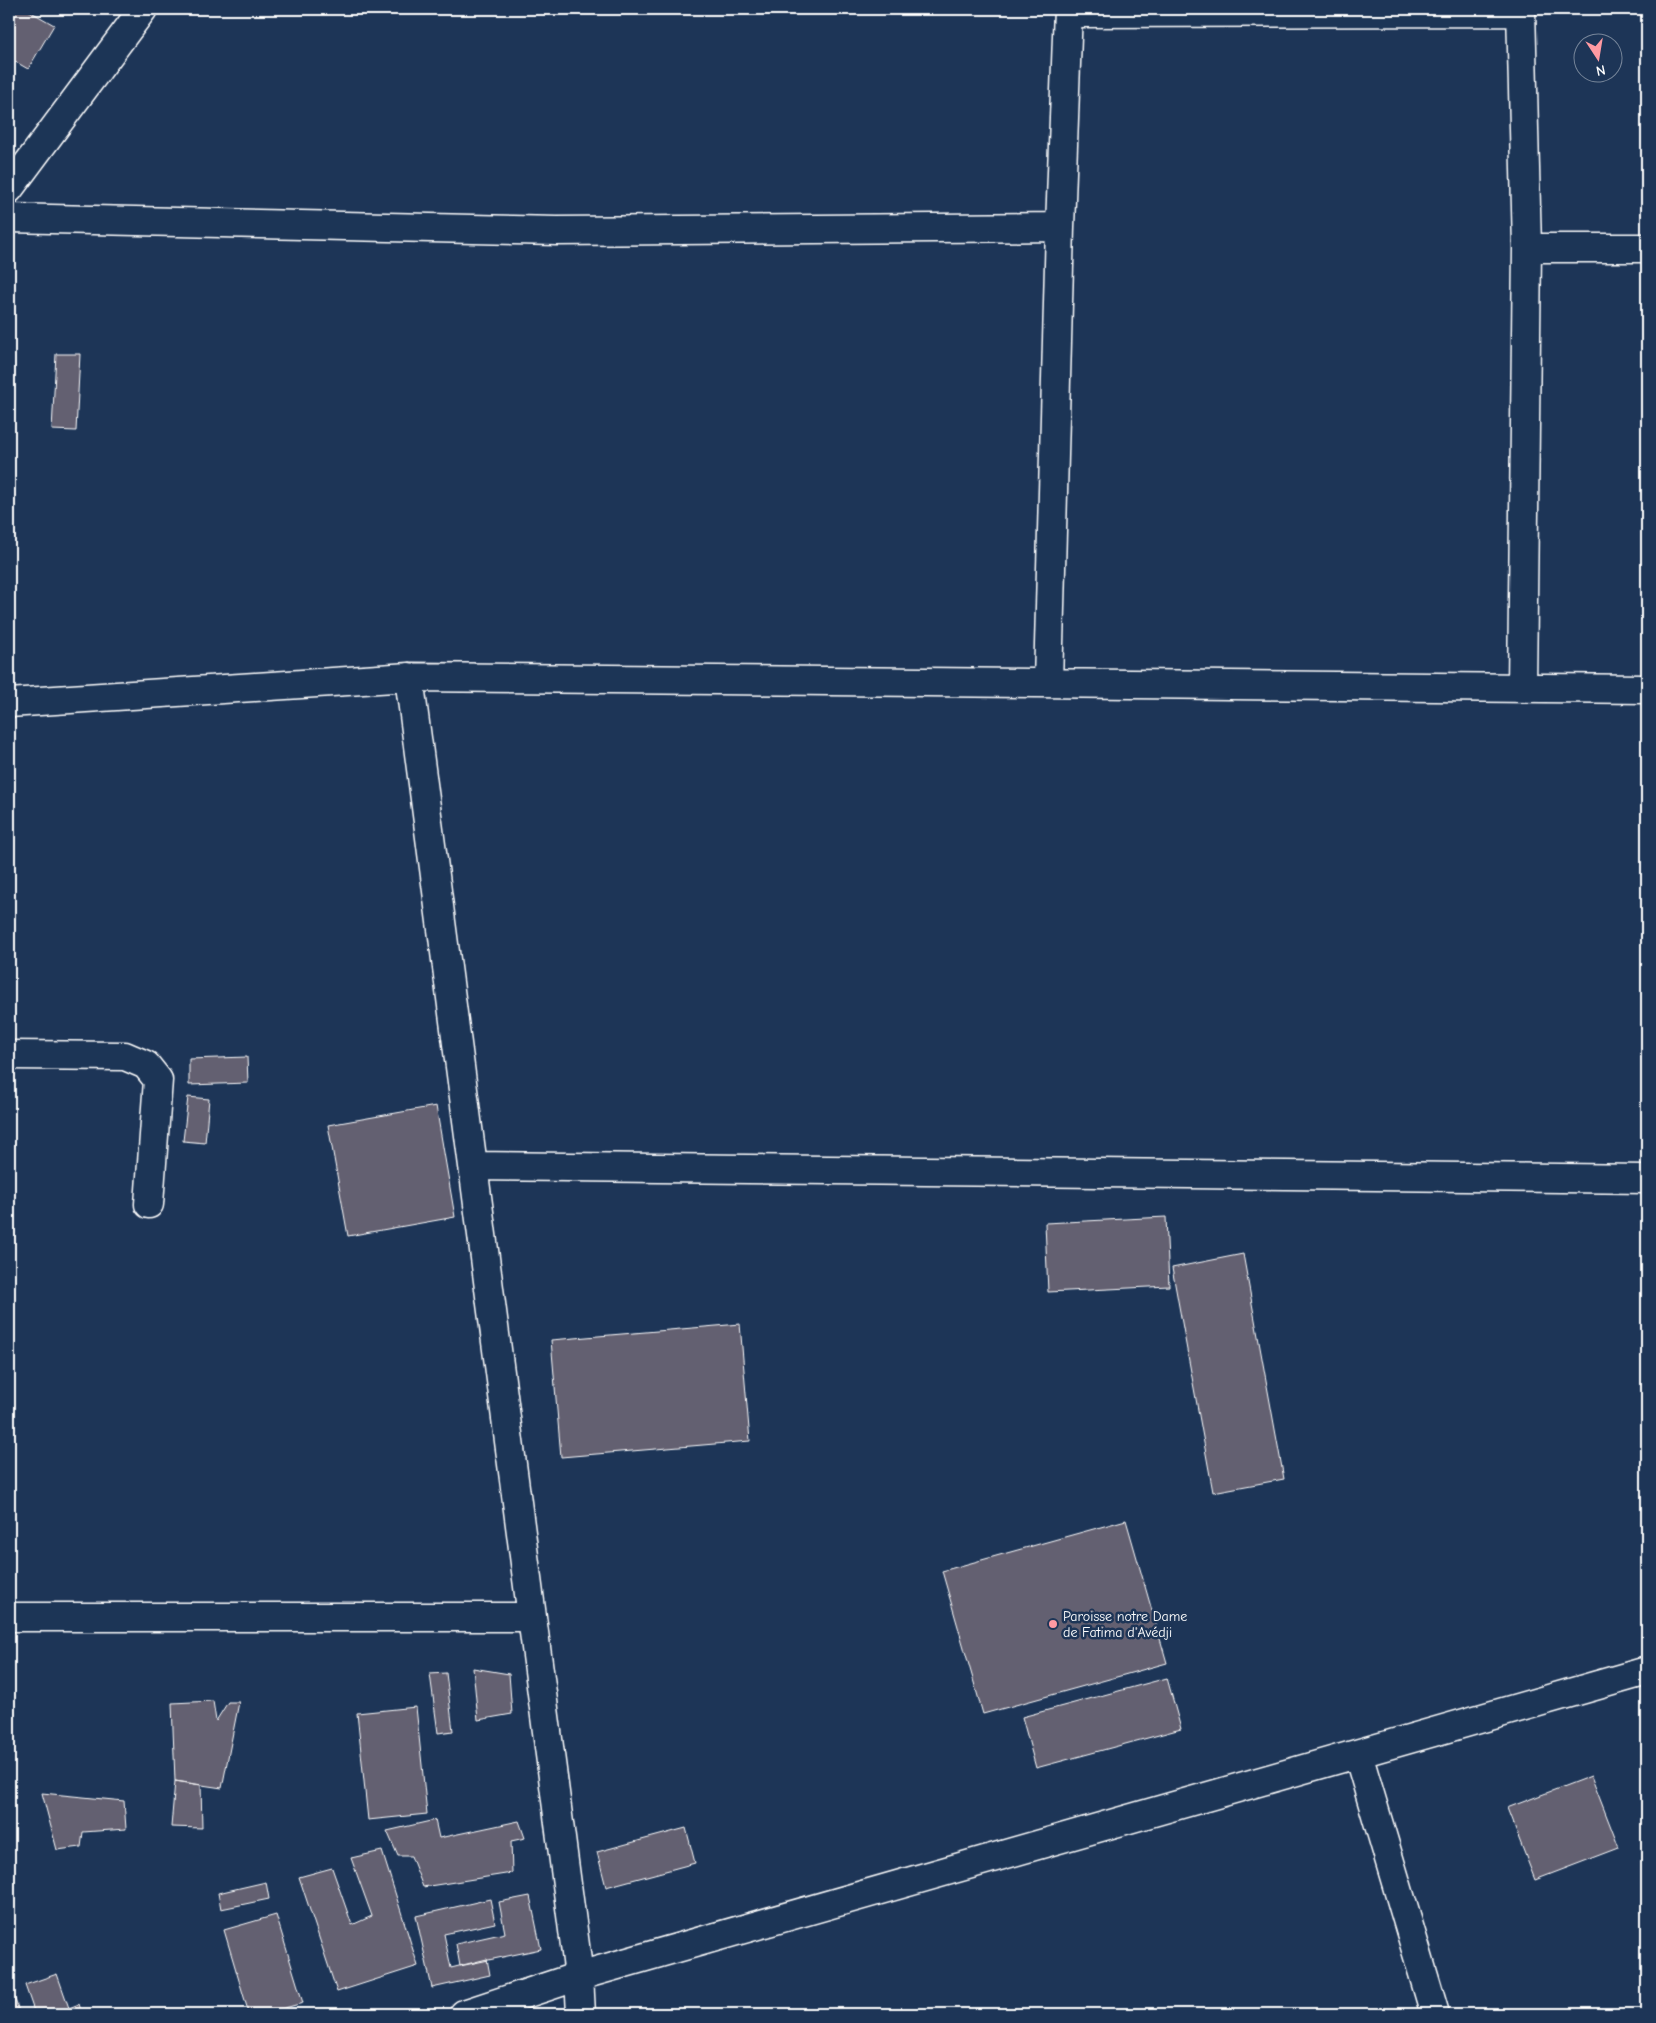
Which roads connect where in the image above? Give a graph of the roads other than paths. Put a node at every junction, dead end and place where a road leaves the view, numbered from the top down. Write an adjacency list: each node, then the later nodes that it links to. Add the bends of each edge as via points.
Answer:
1 (143, 9): 4 (street)
2 (1521, 10): 3 (street); 7 (street)
3 (1068, 11): 6 (street)
4 (9, 188)
5 (9, 218): 6 (street, via 557,231)
6 (1060, 228): 10 (street)
7 (1527, 248): 8 (street); 11 (street)
8 (1647, 248)
9 (409, 677): 10 (street); 13 (street); 15 (street)
10 (1048, 683): 11 (street)
11 (1522, 688): 12 (street)
12 (1647, 689)
13 (9, 703)
14 (9, 1055): 17 (street, via 125,1056 146,1065 158,1080)
15 (473, 1166): 16 (street); 19 (street)
16 (1647, 1179)
17 (149, 1204)
18 (9, 1617): 19 (street)
19 (532, 1617): 22 (street)
20 (1647, 1671): 21 (street)
21 (1358, 1754): 22 (street); 25 (street)
22 (579, 1976): 23 (street); 24 (street)
23 (464, 2014)
24 (581, 2014)
25 (1435, 2014)

